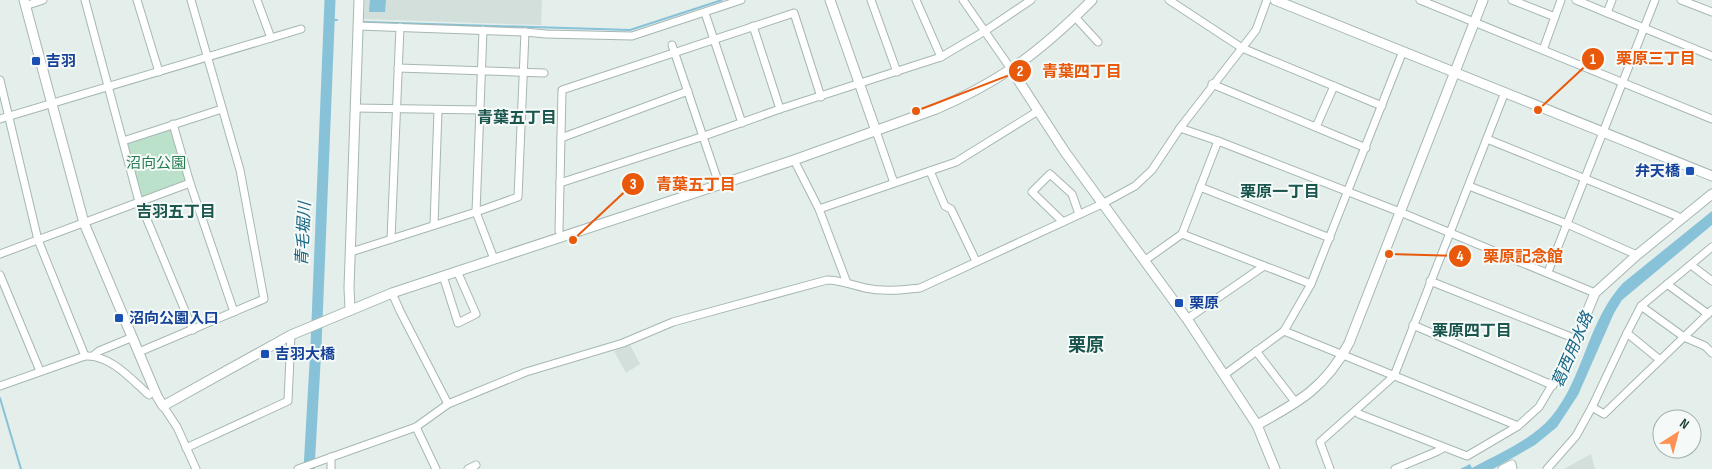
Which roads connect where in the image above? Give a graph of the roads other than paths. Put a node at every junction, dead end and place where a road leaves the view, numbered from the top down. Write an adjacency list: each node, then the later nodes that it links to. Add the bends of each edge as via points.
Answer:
1 (43, 0): 26 (street)
2 (85, 0): 65 (street)
3 (137, 0): 55 (street)
4 (191, 0): 50 (street)
5 (256, 0): 42 (street)
6 (359, 0): 34 (street)
7 (741, 0): 29 (street)
8 (830, 0): 62 (street)
9 (871, 0): 57 (street)
10 (916, 0): 51 (street)
11 (964, 0): 41 (street)
12 (1092, 0): 31 (street)
13 (1169, 0): 45 (street)
14 (1267, 0): 45 (street, via 1256,30)
15 (1275, 0): 25 (street)
16 (1420, 0): 33 (street)
17 (1483, 0): 33 (street)
18 (1512, 0): 27 (street)
19 (1561, 0): 32 (street)
20 (1576, 0): 30 (street)
21 (1612, 0): 30 (street)
22 (1655, 0): 38 (street)
23 (1681, 0): 28 (street)
24 (1028, 1): 41 (street)
25 (1288, 2): 48 (street)
26 (25, 3): 69 (street)
27 (1531, 3): 32 (street)
28 (1712, 12)
29 (705, 13): 40 (street, via 632,36); 43 (street)
30 (1607, 13): 38 (street)
31 (1075, 17): 44 (street); 53 (street)
32 (1555, 17): 47 (street)
33 (1474, 22): 47 (street); 58 (street)
34 (358, 26): 36 (street); 71 (street)
35 (753, 26): 43 (street); 68 (street, via 794,13); 74 (street)
36 (400, 27): 39 (street); 52 (street)
37 (301, 29): 42 (street)
38 (1643, 29): 49 (street); 61 (street)
39 (483, 30): 40 (street); 54 (street)
40 (525, 32): 56 (street)
41 (984, 32): 51 (street); 53 (street)
42 (271, 38): 50 (street)
43 (714, 40): 46 (street); 81 (street)
44 (1098, 42)
45 (1242, 48): 63 (street); 64 (street)
46 (674, 49): 66 (street); 88 (street, via 562,90)
47 (1543, 50): 61 (street)
48 (1403, 51): 58 (street); 70 (street)
49 (1712, 56)
50 (206, 57): 55 (street); 72 (street)
51 (941, 57): 57 (street)
52 (398, 68): 54 (street); 73 (street)
53 (1011, 69): 77 (street); 85 (street, via 958,99)
54 (481, 71): 56 (street); 76 (street)
55 (159, 72): 65 (street)
56 (523, 72): 59 (street); 108 (street, via 518,197)
57 (897, 72): 62 (street)
58 (1455, 72): 67 (street); 109 (street)
59 (544, 73)
60 (0, 80): 78 (street)
61 (1622, 82): 79 (street); 86 (street)
62 (859, 84): 68 (street); 85 (street)
63 (1212, 84): 83 (street); 84 (street)
64 (1334, 86): 70 (street); 83 (street)
65 (108, 87): 69 (street); 90 (street)
66 (688, 91): 87 (street); 88 (street)
67 (1505, 92): 86 (street); 89 (street)
68 (821, 97): 74 (street)
69 (52, 103): 78 (street); 113 (street)
70 (1382, 106): 92 (street)
71 (356, 108): 73 (street); 123 (street)
72 (222, 109): 82 (street); 144 (street, via 240,170 264,299)
73 (396, 109): 75 (street); 120 (street)
74 (780, 109): 81 (street)
75 (438, 110): 76 (street); 115 (street)
76 (480, 110): 108 (street)
77 (1038, 111): 94 (street, via 956,162); 106 (street)
78 (9, 117): 80 (street); 121 (street)
79 (1712, 119)
80 (0, 120)
81 (742, 123): 87 (street)
82 (173, 124): 90 (street); 97 (street)
83 (1316, 127): 92 (street)
84 (1180, 128): 91 (street); 106 (street, via 1152,170 1135,186)
85 (876, 131): 93 (street); 99 (street)
86 (1603, 132): 95 (street); 96 (street)
87 (704, 136): 98 (street); 100 (street)
88 (561, 138): 98 (street)
89 (1487, 139): 96 (street); 101 (street)
90 (123, 141): 105 (street)
91 (1218, 141): 102 (street); 103 (street)
92 (1366, 148): 103 (street)
93 (794, 160): 100 (street); 107 (street)
94 (930, 171): 99 (street); 127 (street, via 945,206 951,209)
95 (1712, 176)
96 (1585, 178): 111 (street); 114 (street)
97 (190, 183): 105 (street); 144 (street)
98 (560, 183): 116 (street)
99 (894, 183): 107 (street)
100 (719, 184): 126 (street)
101 (1469, 186): 114 (street); 117 (street)
102 (1200, 187): 118 (street); 119 (street)
103 (1348, 192): 109 (street); 119 (street)
104 (1712, 194): 111 (street)
105 (140, 203): 113 (street); 148 (street)
106 (1102, 204): 110 (street); 128 (street)
107 (819, 209): 137 (street)
108 (476, 212): 115 (street); 126 (street)
109 (1400, 212): 117 (street); 159 (street)
110 (1079, 214): 112 (street); 112 (street, via 1072,194 1050,174 1032,192)
111 (1681, 219): 125 (street)
112 (1063, 222): 127 (street)
113 (84, 223): 121 (street); 152 (street)
114 (1567, 224): 125 (street); 132 (street)
115 (434, 226): 120 (street)
116 (559, 231)
117 (1451, 233): 132 (street); 135 (street)
118 (1182, 234): 128 (street); 130 (street)
119 (1330, 238): 138 (street)
120 (391, 239): 123 (street)
121 (38, 240): 124 (street); 160 (street)
122 (1712, 247): 129 (street)
123 (351, 252): 143 (street)
124 (0, 254)
125 (1637, 255): 141 (street)
126 (494, 259): 131 (street)
127 (976, 261): 137 (street, via 920,288 889,292)
128 (1144, 261): 146 (street)
129 (1691, 265): 136 (street); 139 (street)
130 (1264, 266): 138 (street); 146 (street)
131 (457, 272): 134 (street); 134 (street, via 476,314 458,323)
132 (1548, 272): 141 (street)
133 (0, 275): 162 (street)
134 (443, 276): 140 (street)
135 (1430, 281): 147 (street); 154 (street)
136 (1712, 281)
137 (847, 283): 169 (street, via 836,280 820,282 673,322 623,343 526,372)
138 (1311, 284): 149 (street)
139 (1667, 284): 142 (street); 145 (street)
140 (392, 293): 143 (street); 169 (street)
141 (1595, 293): 154 (street)
142 (1642, 306): 151 (street); 153 (street)
143 (350, 310): 150 (street)
144 (234, 312): 148 (street)
145 (1710, 312): 153 (street)
146 (1187, 319): 163 (street)
147 (1413, 325): 164 (street); 165 (street)
148 (193, 330): 155 (street)
149 (1284, 331): 156 (street); 159 (street)
150 (294, 333): 170 (street); 176 (street, via 288,401)
151 (1627, 333): 161 (street); 171 (street)
152 (132, 337): 155 (street); 158 (street)
153 (1684, 337): 157 (street); 161 (street)
154 (1576, 339): 165 (street)
155 (139, 352): 170 (street)
156 (1256, 352): 163 (street); 168 (street)
157 (1712, 352)
158 (94, 355): 160 (street); 167 (street, via 118,368)
159 (1343, 355): 164 (street); 168 (street, via 1324,380)
160 (85, 356): 162 (street)
161 (1660, 360): 171 (street, via 1604,414)
162 (40, 371): 166 (street)
163 (1224, 374): 173 (street)
164 (1394, 376): 172 (street); 174 (street)
165 (1552, 385): 174 (street, via 1539,407)
166 (0, 386)
167 (149, 395)
168 (1296, 403): 173 (street)
169 (448, 404): 175 (street)
170 (163, 406): 176 (street)
171 (1592, 407): 190 (street, via 1576,436)
172 (1356, 411): 177 (street); 186 (street, via 1320,442)
173 (1257, 425): 185 (street)
174 (1518, 426): 177 (street, via 1467,456)
175 (416, 427): 178 (street); 183 (street)
176 (186, 448): 180 (street)
177 (1443, 448): 187 (street)
178 (330, 457): 181 (street); 182 (street)
179 (476, 465): 184 (street)
180 (196, 469)
181 (298, 469)
182 (331, 469)
183 (436, 469)
184 (468, 469)
185 (1275, 469)
186 (1330, 469)
187 (1396, 469)
188 (1502, 469): 189 (street, via 1512,464)
189 (1512, 469)
190 (1546, 469)

